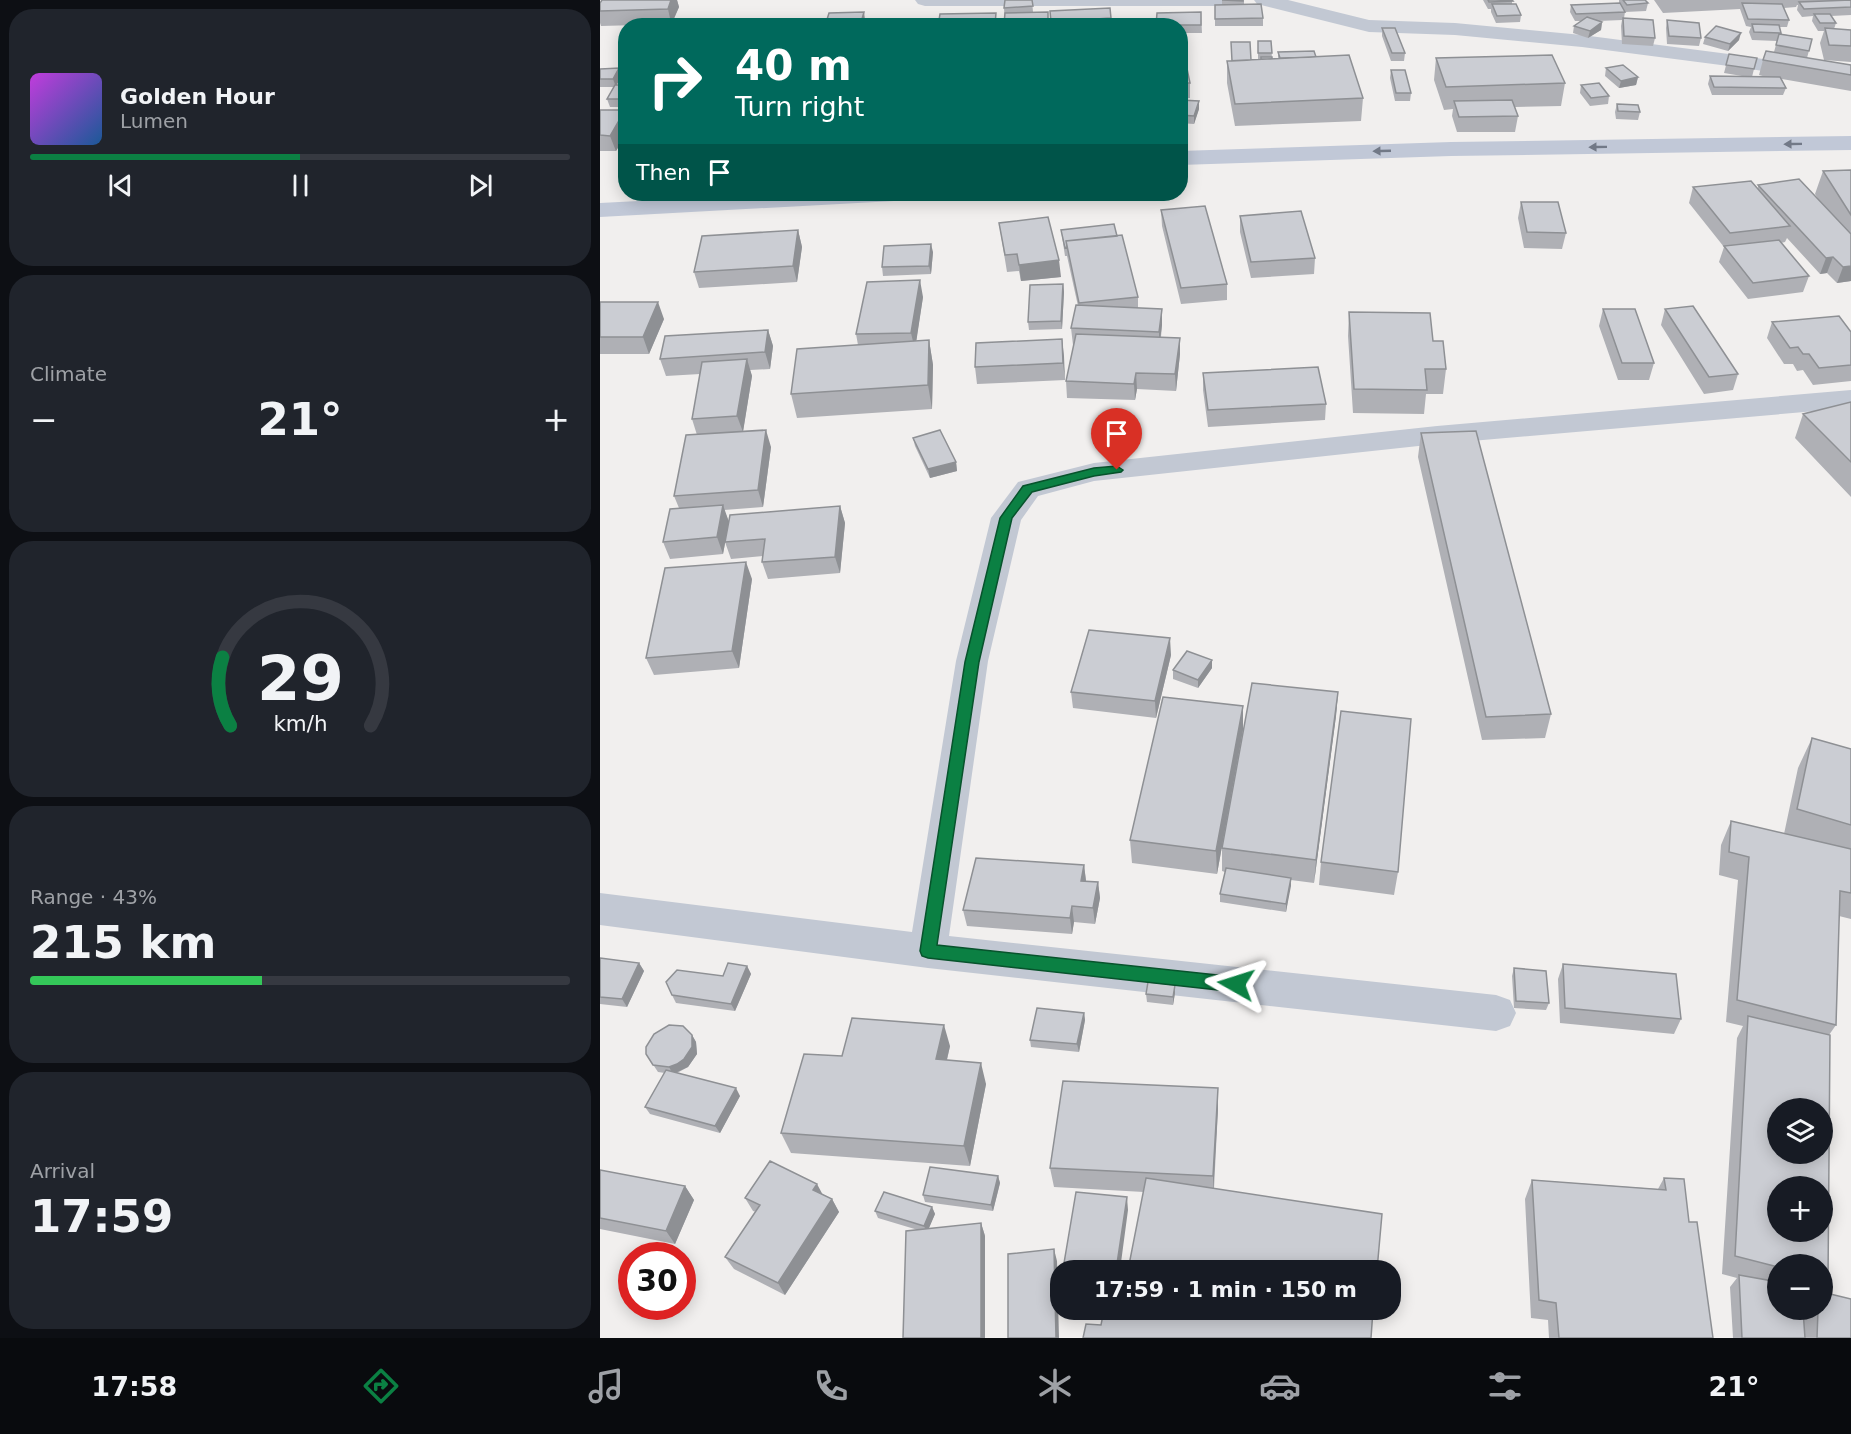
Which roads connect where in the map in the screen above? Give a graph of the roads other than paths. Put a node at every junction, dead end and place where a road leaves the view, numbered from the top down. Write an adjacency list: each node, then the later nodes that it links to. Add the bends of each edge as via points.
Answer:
1 (925, 0): 2 (street)
2 (1219, 0)
3 (1264, 0): 4 (street, via 1369,26 1455,29 1582,41)
4 (1851, 79)
5 (1851, 143): 7 (street, one-way to 7)
6 (1188, 158): 7 (street, one-way to 6)
7 (1418, 161): 8 (street); 9 (street)
8 (1725, 167)
9 (1188, 178)
10 (618, 188): 11 (street)
11 (600, 189)
12 (765, 201): 13 (street)
13 (600, 210)
14 (1851, 399): 16 (street, via 1437,435 1106,471 1028,489 1006,518 972,662)
15 (600, 909): 16 (street)
16 (928, 951): 17 (street)
17 (1496, 1012)

